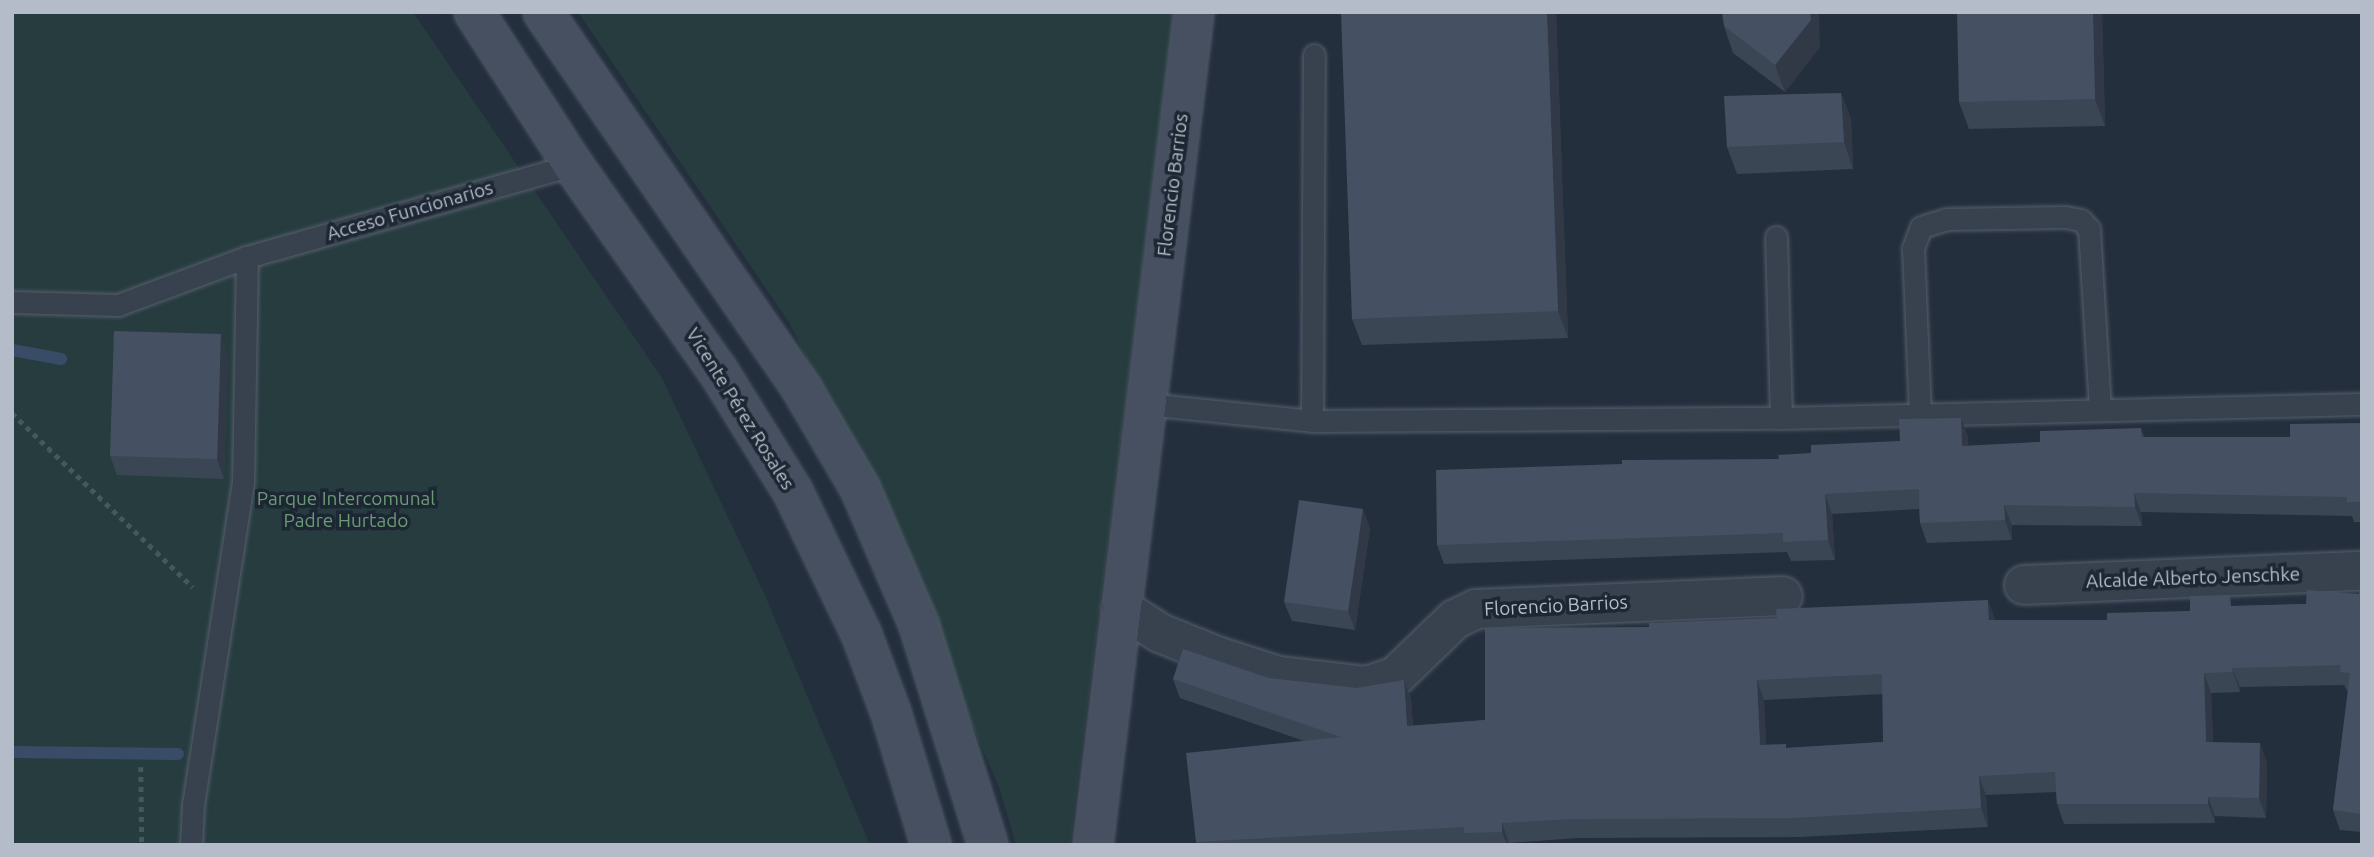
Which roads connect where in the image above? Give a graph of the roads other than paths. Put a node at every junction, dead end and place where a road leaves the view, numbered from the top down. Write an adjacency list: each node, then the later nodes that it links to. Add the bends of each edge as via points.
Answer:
1 (474, 12): 5 (main road, Vicente Pérez Rosales)
2 (543, 12): 21 (main road, via 803,391 860,488 919,625)
3 (1194, 12): 9 (main road, Florencio Barrios)
4 (1314, 55): 14 (lane)
5 (573, 165): 7 (lane, Acceso Funcionarios); 20 (main road, Vicente Pérez Rosales, via 718,372 798,503 861,633)
6 (1776, 237): 13 (lane)
7 (247, 257): 8 (lane, Acceso Funcionarios, via 118,304); 19 (lane, via 243,482 193,804)
8 (12, 302)
9 (1146, 404): 14 (lane); 18 (main road, Florencio Barrios)
10 (2362, 404): 11 (lane)
11 (2100, 409): 12 (lane); 12 (lane, via 2089,229 2081,220 2065,217 1947,219 1921,227 1913,248)
12 (1920, 414): 13 (lane)
13 (1781, 418): 14 (lane)
14 (1312, 421)
15 (2362, 572): 16 (street, Alcalde Alberto Jenschke)
16 (2024, 585)
17 (1783, 596): 18 (street, Florencio Barrios, via 1476,609 1455,619 1396,676 1367,686 1279,676 1160,634)
18 (1121, 608): 22 (main road, Florencio Barrios)
19 (191, 845)
20 (931, 845)
21 (988, 845)
22 (1093, 845)

